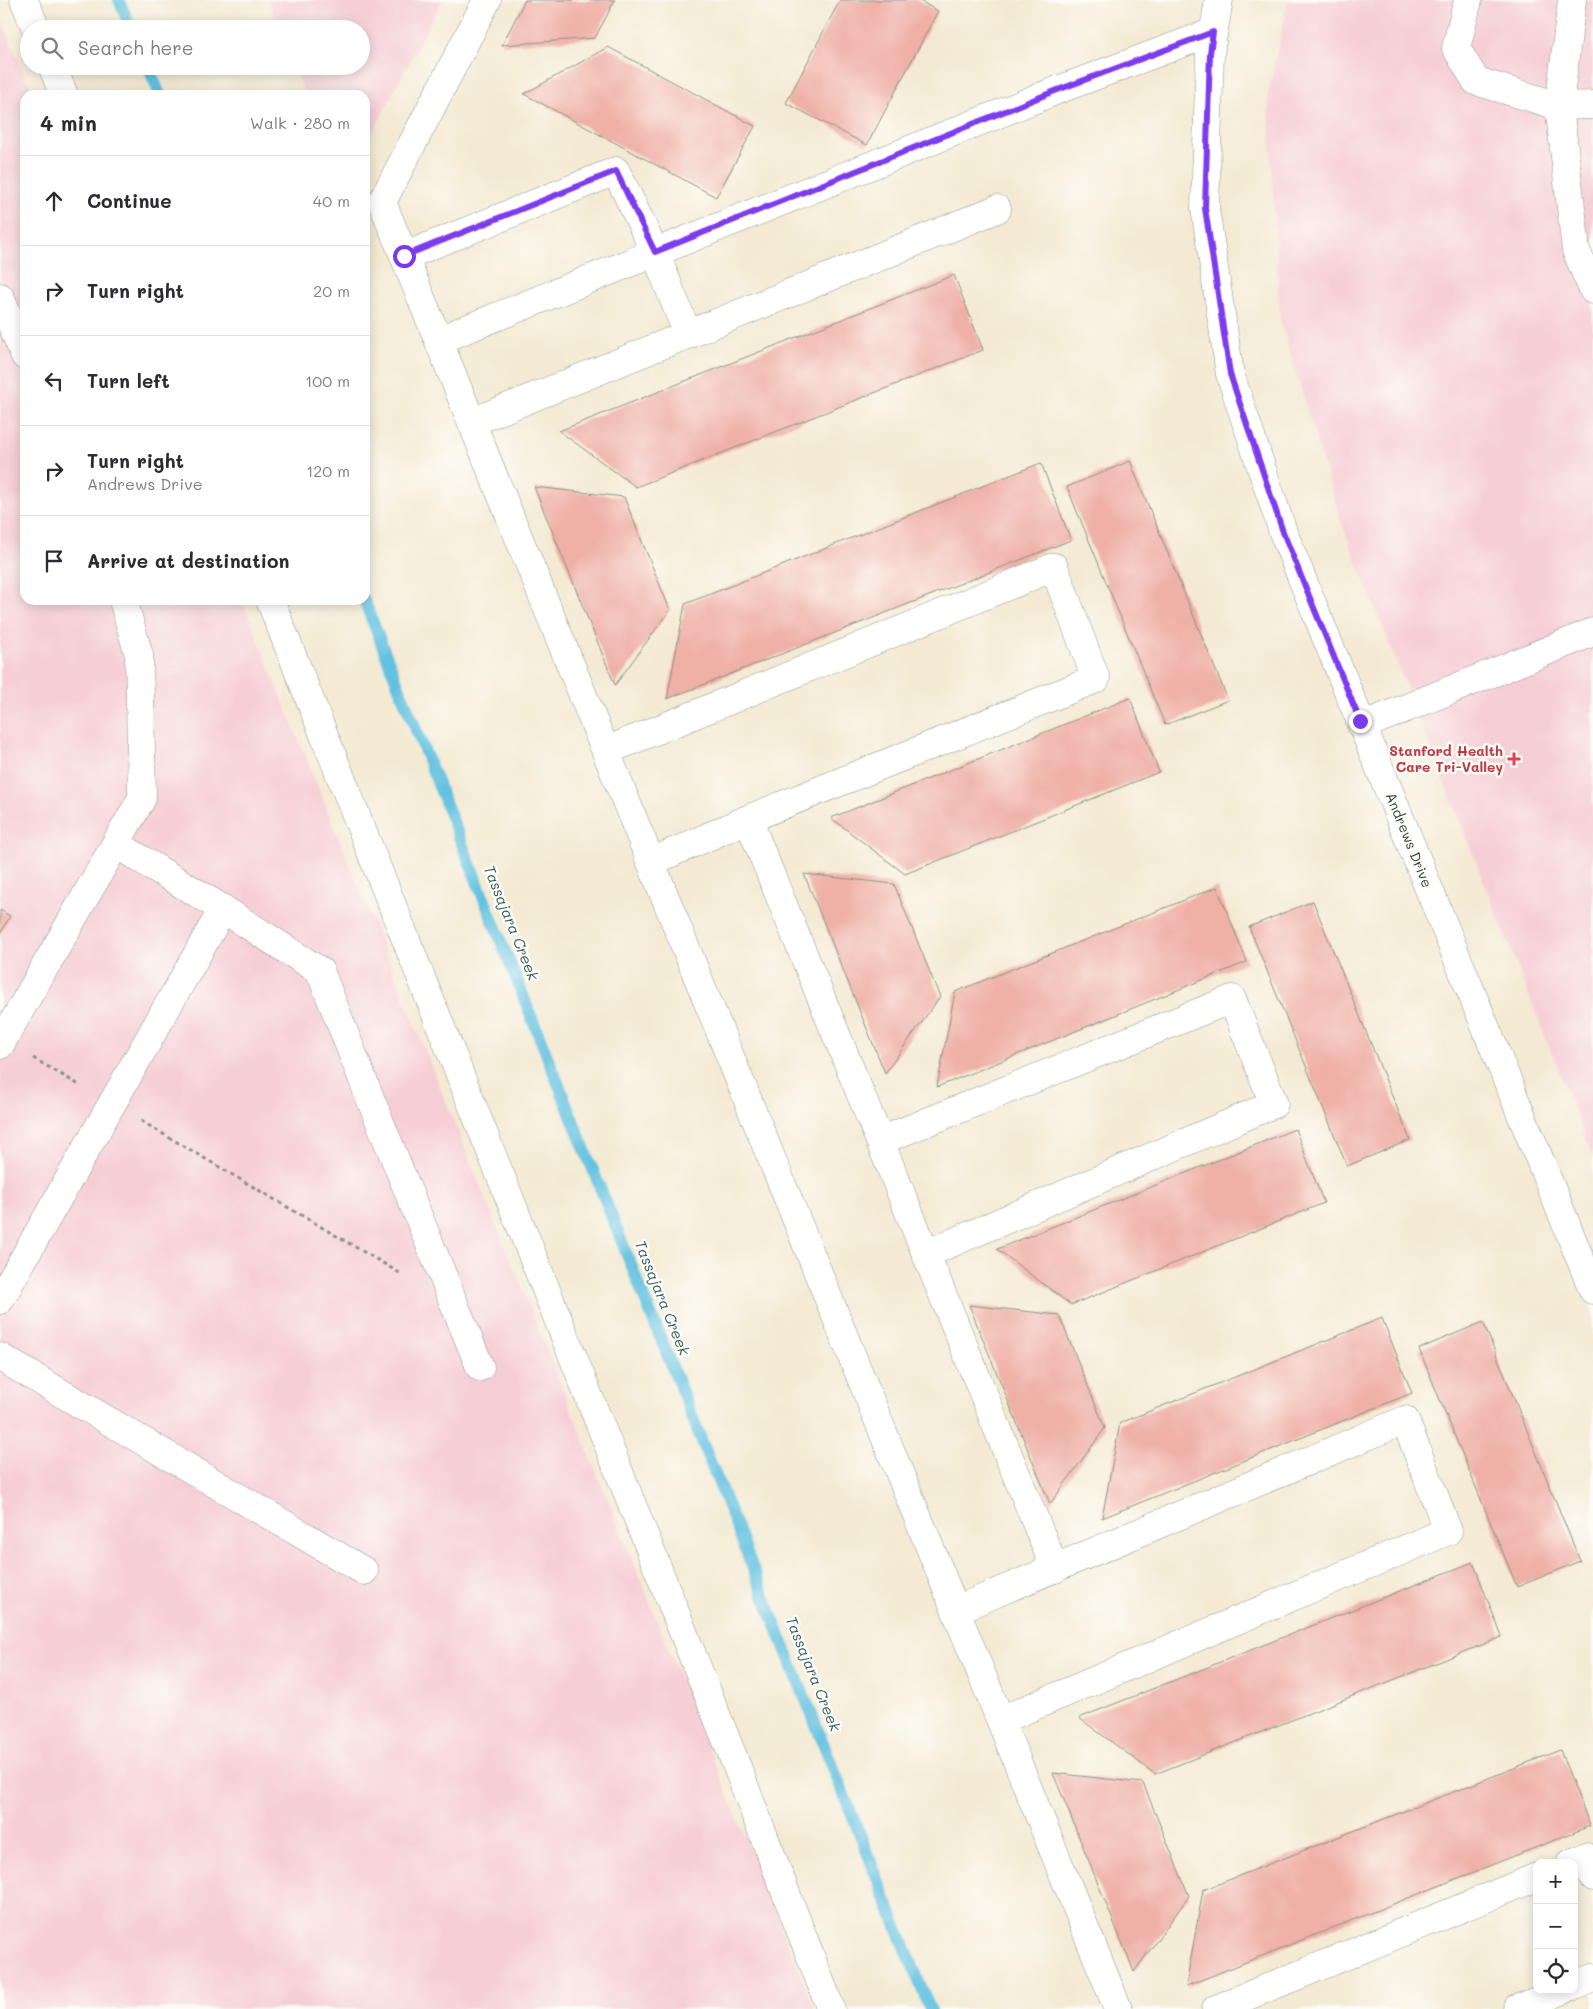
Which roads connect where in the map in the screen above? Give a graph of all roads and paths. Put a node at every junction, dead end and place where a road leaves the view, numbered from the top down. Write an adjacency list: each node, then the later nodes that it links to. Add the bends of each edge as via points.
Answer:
1 (24, 0): 6 (street)
2 (487, 0): 14 (street, via 382,202)
3 (1218, 0): 7 (street, Andrews Drive)
4 (1468, 0): 11 (street, via 1456,48 1476,81)
5 (1572, 0): 11 (street)
6 (32, 20)
7 (1213, 32): 13 (street, via 1055,91); 24 (street, Andrews Drive, via 1205,208 1230,374 1283,532)
8 (56, 75): 9 (street)
9 (62, 90)
10 (1593, 105): 11 (street)
11 (1559, 106): 15 (street, via 1576,250)
12 (997, 209): 17 (street)
13 (655, 252): 14 (street, via 616,171); 17 (street); 18 (street)
14 (404, 256): 18 (street)
15 (1593, 290)
16 (0, 297): 19 (street)
17 (688, 335): 20 (street)
18 (438, 340): 20 (street)
19 (20, 344)
20 (472, 422): 25 (street)
21 (124, 605): 27 (street, via 139,655 142,798)
22 (272, 605): 49 (street)
23 (1593, 632): 24 (street)
24 (1362, 726): 35 (street, Andrews Drive)
25 (606, 751): 26 (street, via 1054,567 1096,679); 28 (street)
26 (748, 819): 28 (street); 32 (street)
27 (116, 844): 29 (street); 30 (street)
28 (651, 862): 41 (street)
29 (223, 909): 31 (street); 38 (street, via 320,971)
30 (1, 1043): 31 (path)
31 (112, 1104): 34 (path); 36 (street)
32 (880, 1141): 33 (street); 33 (street, via 1232,999 1274,1104)
33 (926, 1254): 39 (street)
34 (403, 1275)
35 (1593, 1290)
36 (0, 1300)
37 (0, 1357): 40 (street)
38 (480, 1367)
39 (1054, 1569): 41 (street); 42 (street, via 1405,1420 1448,1531)
40 (364, 1571)
41 (956, 1610): 42 (street)
42 (1001, 1720): 50 (street)
43 (1578, 1860): 44 (street, via 1586,1857)
44 (1593, 1877)
45 (1533, 1879): 51 (street)
46 (1593, 1978): 47 (street)
47 (1578, 1984)
48 (1553, 1994): 52 (street)
49 (831, 2009)
50 (1118, 2009)
51 (1216, 2009)
52 (1517, 2009)

